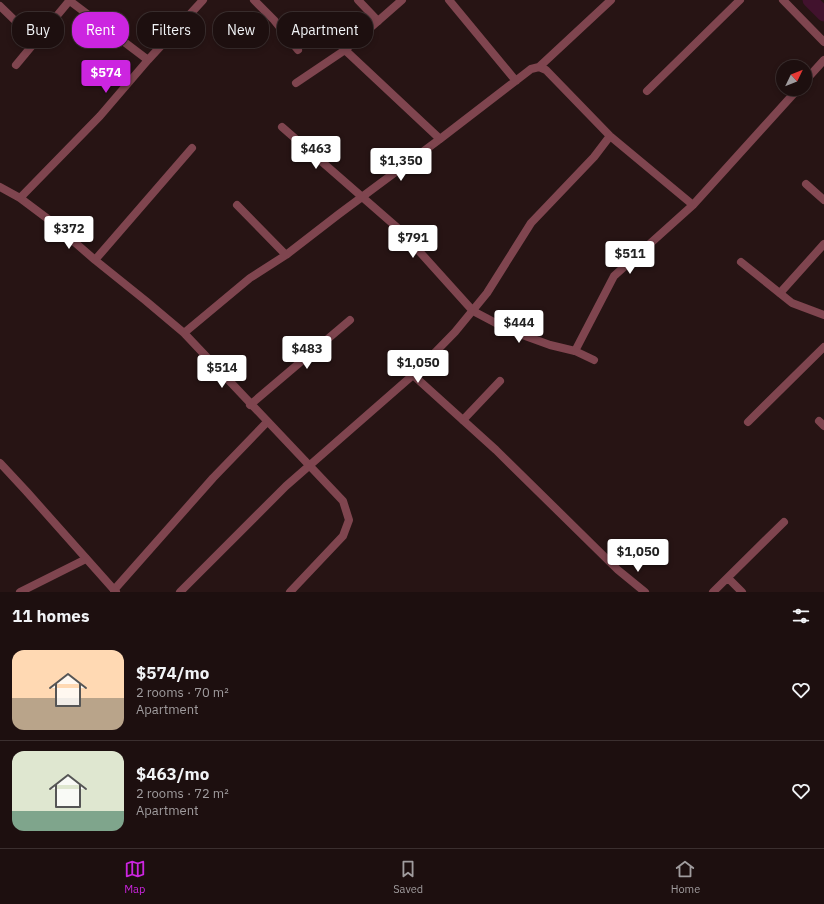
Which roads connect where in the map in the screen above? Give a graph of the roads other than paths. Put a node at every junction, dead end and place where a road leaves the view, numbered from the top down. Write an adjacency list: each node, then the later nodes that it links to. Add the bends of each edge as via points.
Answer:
1 (70, 0): 11 (street); 18 (street)
2 (203, 0): 18 (street)
3 (254, 0): 16 (street)
4 (358, 0): 13 (street)
5 (402, 0): 13 (street)
6 (449, 0): 23 (street)
7 (611, 0): 21 (street)
8 (740, 0): 25 (street)
9 (783, 0): 14 (street)
10 (0, 6): 12 (street)
11 (60, 12)
12 (12, 18)
13 (378, 21): 17 (street)
14 (824, 42)
15 (30, 48): 20 (street)
16 (298, 50)
17 (345, 50): 24 (street); 29 (street)
18 (148, 60): 33 (street, via 100,116)
19 (824, 60): 22 (street)
20 (16, 65)
21 (539, 67): 23 (street, via 531,69); 28 (street, via 546,70)
22 (812, 73)
23 (516, 81): 29 (street)
24 (296, 83)
25 (647, 91)
26 (792, 96): 37 (street)
27 (282, 127): 34 (street)
28 (610, 136): 37 (street); 43 (street, via 594,158 531,222)
29 (440, 139): 34 (street)
30 (192, 148): 40 (street)
31 (806, 184): 35 (street)
32 (0, 188): 33 (street)
33 (20, 198): 40 (street)
34 (362, 198): 39 (street); 43 (street, via 400,230)
35 (824, 200)
36 (238, 205): 39 (street)
37 (692, 206): 48 (street, via 614,276)
38 (824, 244): 42 (street)
39 (286, 255): 46 (street, via 250,278)
40 (95, 260): 46 (street)
41 (741, 262): 42 (street)
42 (780, 293): 44 (street, via 792,302)
43 (473, 311): 48 (street, via 509,330); 50 (street)
44 (824, 314)
45 (350, 320): 52 (street)
46 (184, 333): 52 (street)
47 (824, 347): 55 (street)
48 (575, 351): 49 (street)
49 (594, 360)
50 (413, 375): 53 (street); 57 (street)
51 (500, 380): 53 (street)
52 (250, 405): 54 (street)
53 (463, 420): 65 (street, via 618,570)
54 (267, 422): 57 (street); 61 (street, via 213,478)
55 (748, 422)
56 (0, 463): 59 (street)
57 (309, 466): 63 (street); 64 (street, via 342,501 349,520 343,536)
58 (784, 522): 60 (street)
59 (86, 558): 61 (street); 62 (street)
60 (728, 578): 66 (street); 67 (street)
61 (115, 591)
62 (20, 592)
63 (180, 592)
64 (290, 592)
65 (645, 592)
66 (713, 592)
67 (742, 592)

